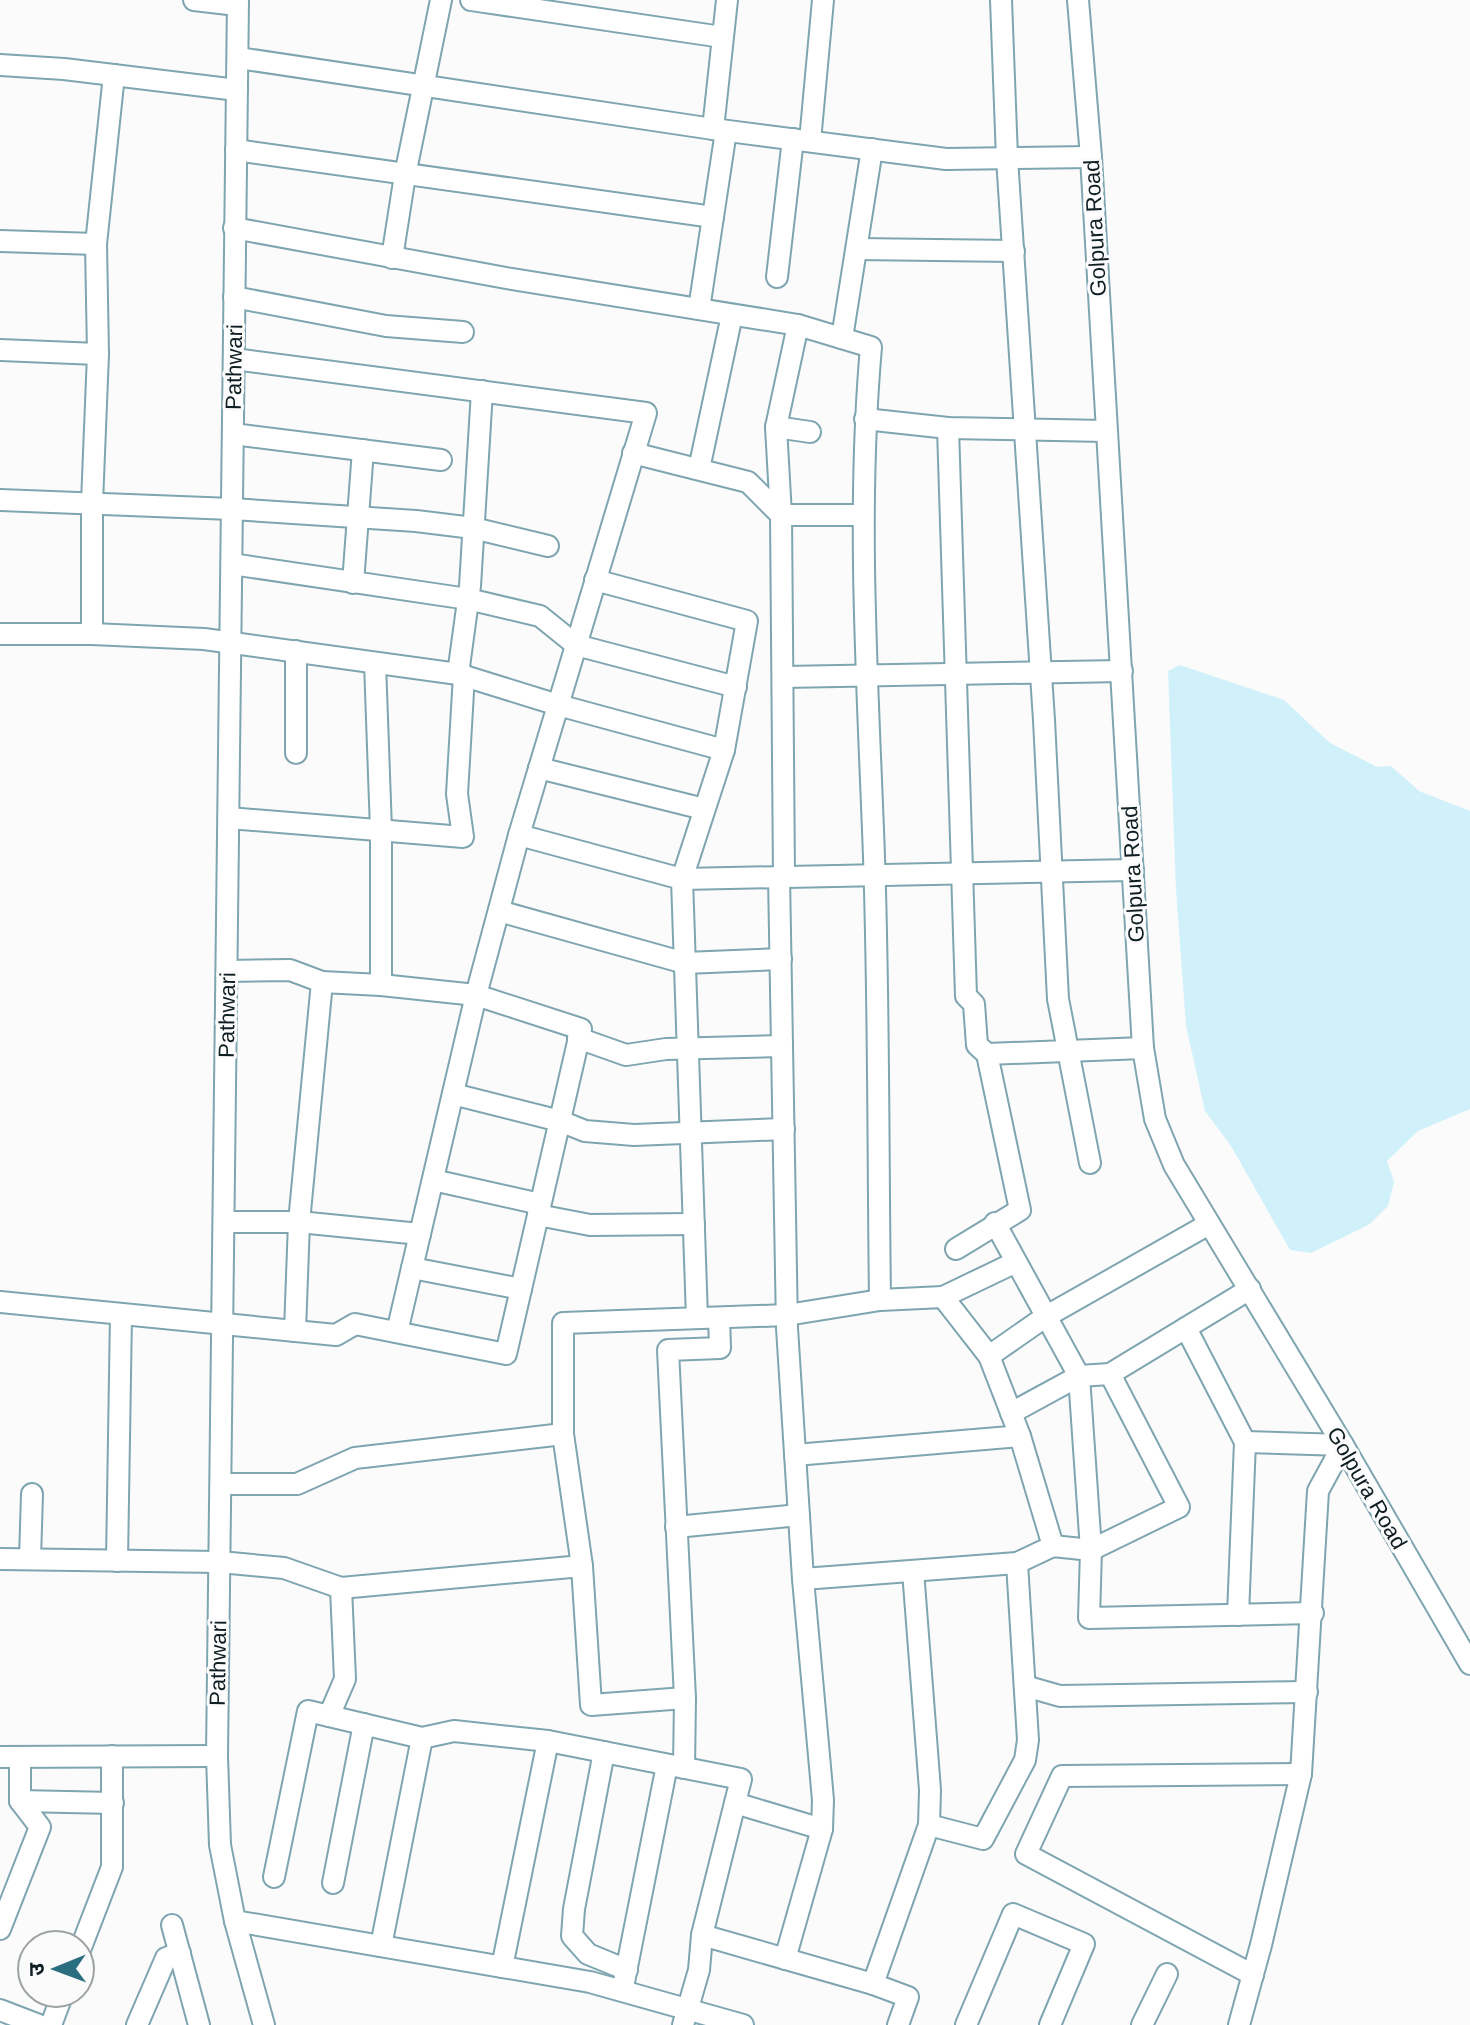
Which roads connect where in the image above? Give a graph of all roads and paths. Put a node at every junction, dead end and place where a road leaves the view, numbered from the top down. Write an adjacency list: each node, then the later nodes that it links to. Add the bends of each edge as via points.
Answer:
1 (194, 0): 8 (street)
2 (441, 0): 13 (street)
3 (471, 0): 9 (street)
4 (727, 0): 9 (street)
5 (823, 0): 16 (street)
6 (1001, 0): 20 (street)
7 (1078, 0): 19 (street, Golpura Road)
8 (239, 6): 10 (street, Pathwari)
9 (722, 37): 15 (street)
10 (239, 58): 13 (street); 14 (street, Pathwari)
11 (0, 65): 12 (street)
12 (114, 75): 14 (street); 25 (street)
13 (423, 86): 15 (street); 21 (street)
14 (237, 90): 18 (street, Pathwari)
15 (720, 130): 16 (street); 22 (street)
16 (801, 140): 17 (street); 29 (street)
17 (872, 149): 20 (street, via 946,159); 26 (street)
18 (236, 150): 21 (street); 23 (street, Pathwari)
19 (1091, 157): 20 (street); 44 (street, Golpura Road)
20 (1007, 158): 27 (street)
21 (405, 175): 22 (street); 28 (street)
22 (713, 217): 31 (street)
23 (234, 228): 28 (street); 30 (street, Pathwari)
24 (0, 241): 25 (street)
25 (96, 244): 37 (street)
26 (857, 249): 27 (street); 35 (street)
27 (1014, 251): 43 (street)
28 (392, 258): 31 (street)
29 (777, 277)
30 (234, 297): 34 (street, via 386,326); 38 (street, Pathwari)
31 (699, 309): 32 (street)
32 (732, 315): 33 (street); 50 (street)
33 (798, 325): 35 (street); 41 (street)
34 (463, 332)
35 (842, 338): 40 (street, via 871,347)
36 (0, 350): 37 (street)
37 (98, 354): 52 (street)
38 (234, 359): 39 (street); 46 (street, Pathwari)
39 (482, 391): 48 (street, via 646,413); 57 (street)
40 (865, 419): 42 (street); 55 (street)
41 (776, 427): 45 (street); 54 (street)
42 (948, 428): 43 (street); 71 (street)
43 (1026, 430): 44 (street); 70 (street)
44 (1106, 431): 69 (street, Golpura Road)
45 (810, 432)
46 (233, 434): 47 (street); 53 (street, Pathwari)
47 (363, 450): 49 (street); 56 (street)
48 (633, 453): 50 (street); 60 (street)
49 (441, 460)
50 (699, 469): 54 (street, via 748,482)
51 (0, 500): 52 (street)
52 (92, 503): 53 (street); 64 (street)
53 (232, 509): 56 (street); 59 (street, Pathwari)
54 (781, 515): 55 (street); 74 (street)
55 (862, 515): 73 (street)
56 (357, 517): 57 (street); 61 (street)
57 (473, 528): 58 (street); 62 (street)
58 (548, 546)
59 (232, 564): 61 (street); 65 (street, Pathwari)
60 (595, 580): 66 (street); 75 (street, via 747,621)
61 (353, 583): 62 (street)
62 (468, 599): 66 (street, via 540,616); 72 (street)
63 (0, 634): 64 (street)
64 (92, 634): 65 (street)
65 (231, 642): 67 (street); 81 (street, Pathwari)
66 (576, 645): 75 (street); 76 (street)
67 (296, 651): 68 (street); 78 (street)
68 (375, 663): 72 (street); 82 (street)
69 (1122, 671): 70 (street); 84 (street, Golpura Road)
70 (1040, 672): 71 (street); 85 (street)
71 (954, 674): 73 (street); 86 (street)
72 (461, 675): 76 (street); 82 (street, via 457,794 463,837)
73 (868, 675): 74 (street); 87 (street)
74 (783, 677): 88 (street)
75 (736, 687): 77 (street)
76 (558, 705): 77 (street); 79 (street)
77 (724, 750): 80 (street)
78 (296, 753)
79 (539, 768): 80 (street); 83 (street)
80 (704, 809): 89 (street)
81 (229, 818): 82 (street); 93 (street, Pathwari)
82 (381, 830): 95 (street)
83 (519, 835): 89 (street); 90 (street)
84 (1133, 870): 85 (street); 100 (street, Golpura Road)
85 (1052, 871): 86 (street); 101 (street, via 1058,999)
86 (962, 873): 87 (street); 102 (street, via 966,996 974,1004 977,1045)
87 (875, 874): 88 (street); 122 (street)
88 (782, 876): 89 (street); 91 (street)
89 (682, 879): 92 (street)
90 (499, 911): 92 (street); 96 (street)
91 (781, 959): 92 (street); 98 (street)
92 (685, 963): 99 (street)
93 (227, 971): 94 (street, via 290,970); 110 (street, Pathwari)
94 (322, 982): 95 (street); 111 (street)
95 (381, 985): 96 (street)
96 (476, 995): 97 (street, via 581,1029); 103 (street)
97 (578, 1038): 99 (street, via 626,1055); 104 (street)
98 (782, 1046): 99 (street); 105 (street)
99 (689, 1048): 106 (street)
100 (1143, 1048): 101 (street); 114 (street, Golpura Road, via 1155,1119 1174,1165)
101 (1070, 1051): 102 (street); 107 (street)
102 (987, 1054): 112 (street, via 1020,1210)
103 (453, 1094): 104 (street); 108 (street)
104 (560, 1121): 106 (street, via 585,1131); 109 (street)
105 (784, 1129): 106 (street); 125 (street)
106 (690, 1133): 113 (street)
107 (1090, 1163)
108 (433, 1180): 109 (street); 115 (street)
109 (539, 1210): 113 (street, via 590,1225); 119 (street)
110 (224, 1222): 111 (street); 129 (street, Pathwari)
111 (299, 1222): 115 (street); 131 (street)
112 (995, 1223): 116 (street); 117 (street)
113 (694, 1224): 127 (street)
114 (1209, 1224): 120 (street, Golpura Road); 126 (street)
115 (420, 1234): 118 (street)
116 (956, 1249)
117 (1016, 1262): 121 (street); 126 (street)
118 (412, 1268): 119 (street); 132 (street)
119 (521, 1289): 132 (street, via 506,1354)
120 (1250, 1289): 130 (street); 140 (street, Golpura Road)
121 (943, 1297): 122 (street); 133 (street)
122 (880, 1300): 125 (street)
123 (0, 1302): 124 (street)
124 (121, 1314): 129 (street); 150 (street)
125 (787, 1315): 128 (street); 141 (street)
126 (1045, 1317): 133 (street); 135 (street)
127 (697, 1318): 128 (street); 137 (street, via 563,1323)
128 (719, 1318): 145 (street, via 720,1348 668,1350)
129 (223, 1323): 131 (street); 142 (street, Pathwari)
130 (1186, 1328): 134 (street); 139 (street)
131 (295, 1331): 132 (street, via 336,1335 355,1324)
132 (397, 1332)
133 (989, 1356): 136 (street)
134 (1110, 1374): 135 (street); 147 (street, via 1179,1507)
135 (1079, 1376): 136 (street); 147 (street)
136 (1011, 1413): 138 (street)
137 (563, 1434): 142 (street, via 355,1458 297,1484); 153 (street)
138 (1020, 1436): 141 (street); 146 (street)
139 (1245, 1442): 140 (street); 158 (street)
140 (1343, 1445): 157 (street, via 1318,1491); 159 (street, Golpura Road)
141 (795, 1455): 144 (street)
142 (221, 1484): 151 (street, Pathwari)
143 (32, 1494): 149 (street)
144 (799, 1515): 145 (street); 155 (street)
145 (676, 1527): 162 (street)
146 (1053, 1546): 147 (street); 152 (street)
147 (1091, 1550): 158 (street, via 1089,1618)
148 (0, 1559): 149 (street)
149 (30, 1559): 150 (street)
150 (117, 1561): 151 (street)
151 (220, 1562): 156 (street, via 284,1568); 169 (street, Pathwari)
152 (1017, 1563): 154 (street); 160 (street)
153 (582, 1566): 156 (street); 162 (street, via 591,1705)
154 (913, 1571): 155 (street); 176 (street)
155 (803, 1579): 177 (street)
156 (341, 1588): 163 (street, via 345,1679)
157 (1313, 1613): 158 (street); 161 (street)
158 (1238, 1615)
159 (1470, 1664)
160 (1025, 1686): 161 (street, via 1060,1696); 176 (street, via 1025,1760 983,1839)
161 (1307, 1692): 172 (street)
162 (685, 1698): 171 (street)
163 (329, 1716): 164 (street); 178 (street, via 308,1711)
164 (364, 1724): 165 (street); 179 (street)
165 (422, 1738): 166 (street, via 454,1731); 185 (street)
166 (548, 1741): 167 (street); 188 (street)
167 (604, 1752): 171 (street); 189 (street, via 572,1936 588,1954)
168 (112, 1756): 169 (street); 170 (street); 174 (street)
169 (217, 1756): 180 (street, Pathwari, via 220,1845)
170 (10, 1757): 173 (street)
171 (676, 1767): 175 (street, via 741,1779); 189 (street)
172 (1301, 1774): 191 (street); 191 (street, via 1062,1776 1026,1854)
173 (20, 1801): 174 (street); 182 (street, via 40,1827)
174 (113, 1803): 183 (street, via 112,1867)
175 (735, 1803): 177 (street); 184 (street)
176 (929, 1825): 192 (street)
177 (822, 1829): 187 (street)
178 (274, 1877)
179 (333, 1883)
180 (235, 1921): 185 (street); 199 (street, Pathwari)
181 (172, 1925): 186 (street)
182 (0, 1929)
183 (88, 1929)
184 (702, 1935): 187 (street); 195 (street)
185 (381, 1946): 188 (street)
186 (180, 1953): 197 (street, via 166,1958); 198 (street)
187 (785, 1959): 192 (street)
188 (502, 1967): 193 (street)
189 (627, 1970): 193 (street)
190 (1167, 1974): 204 (street)
191 (1253, 1975): 205 (street)
192 (873, 1984): 201 (street, via 908,1997)
193 (623, 1990): 195 (street)
194 (0, 2010): 196 (street)
195 (686, 2016): 200 (street)
196 (39, 2025)
197 (137, 2025)
198 (199, 2025)
199 (264, 2025)
200 (743, 2025)
201 (898, 2025)
202 (966, 2025): 203 (street, via 1013,1914 1084,1944)
203 (1050, 2025)
204 (1142, 2025)
205 (1239, 2025)

